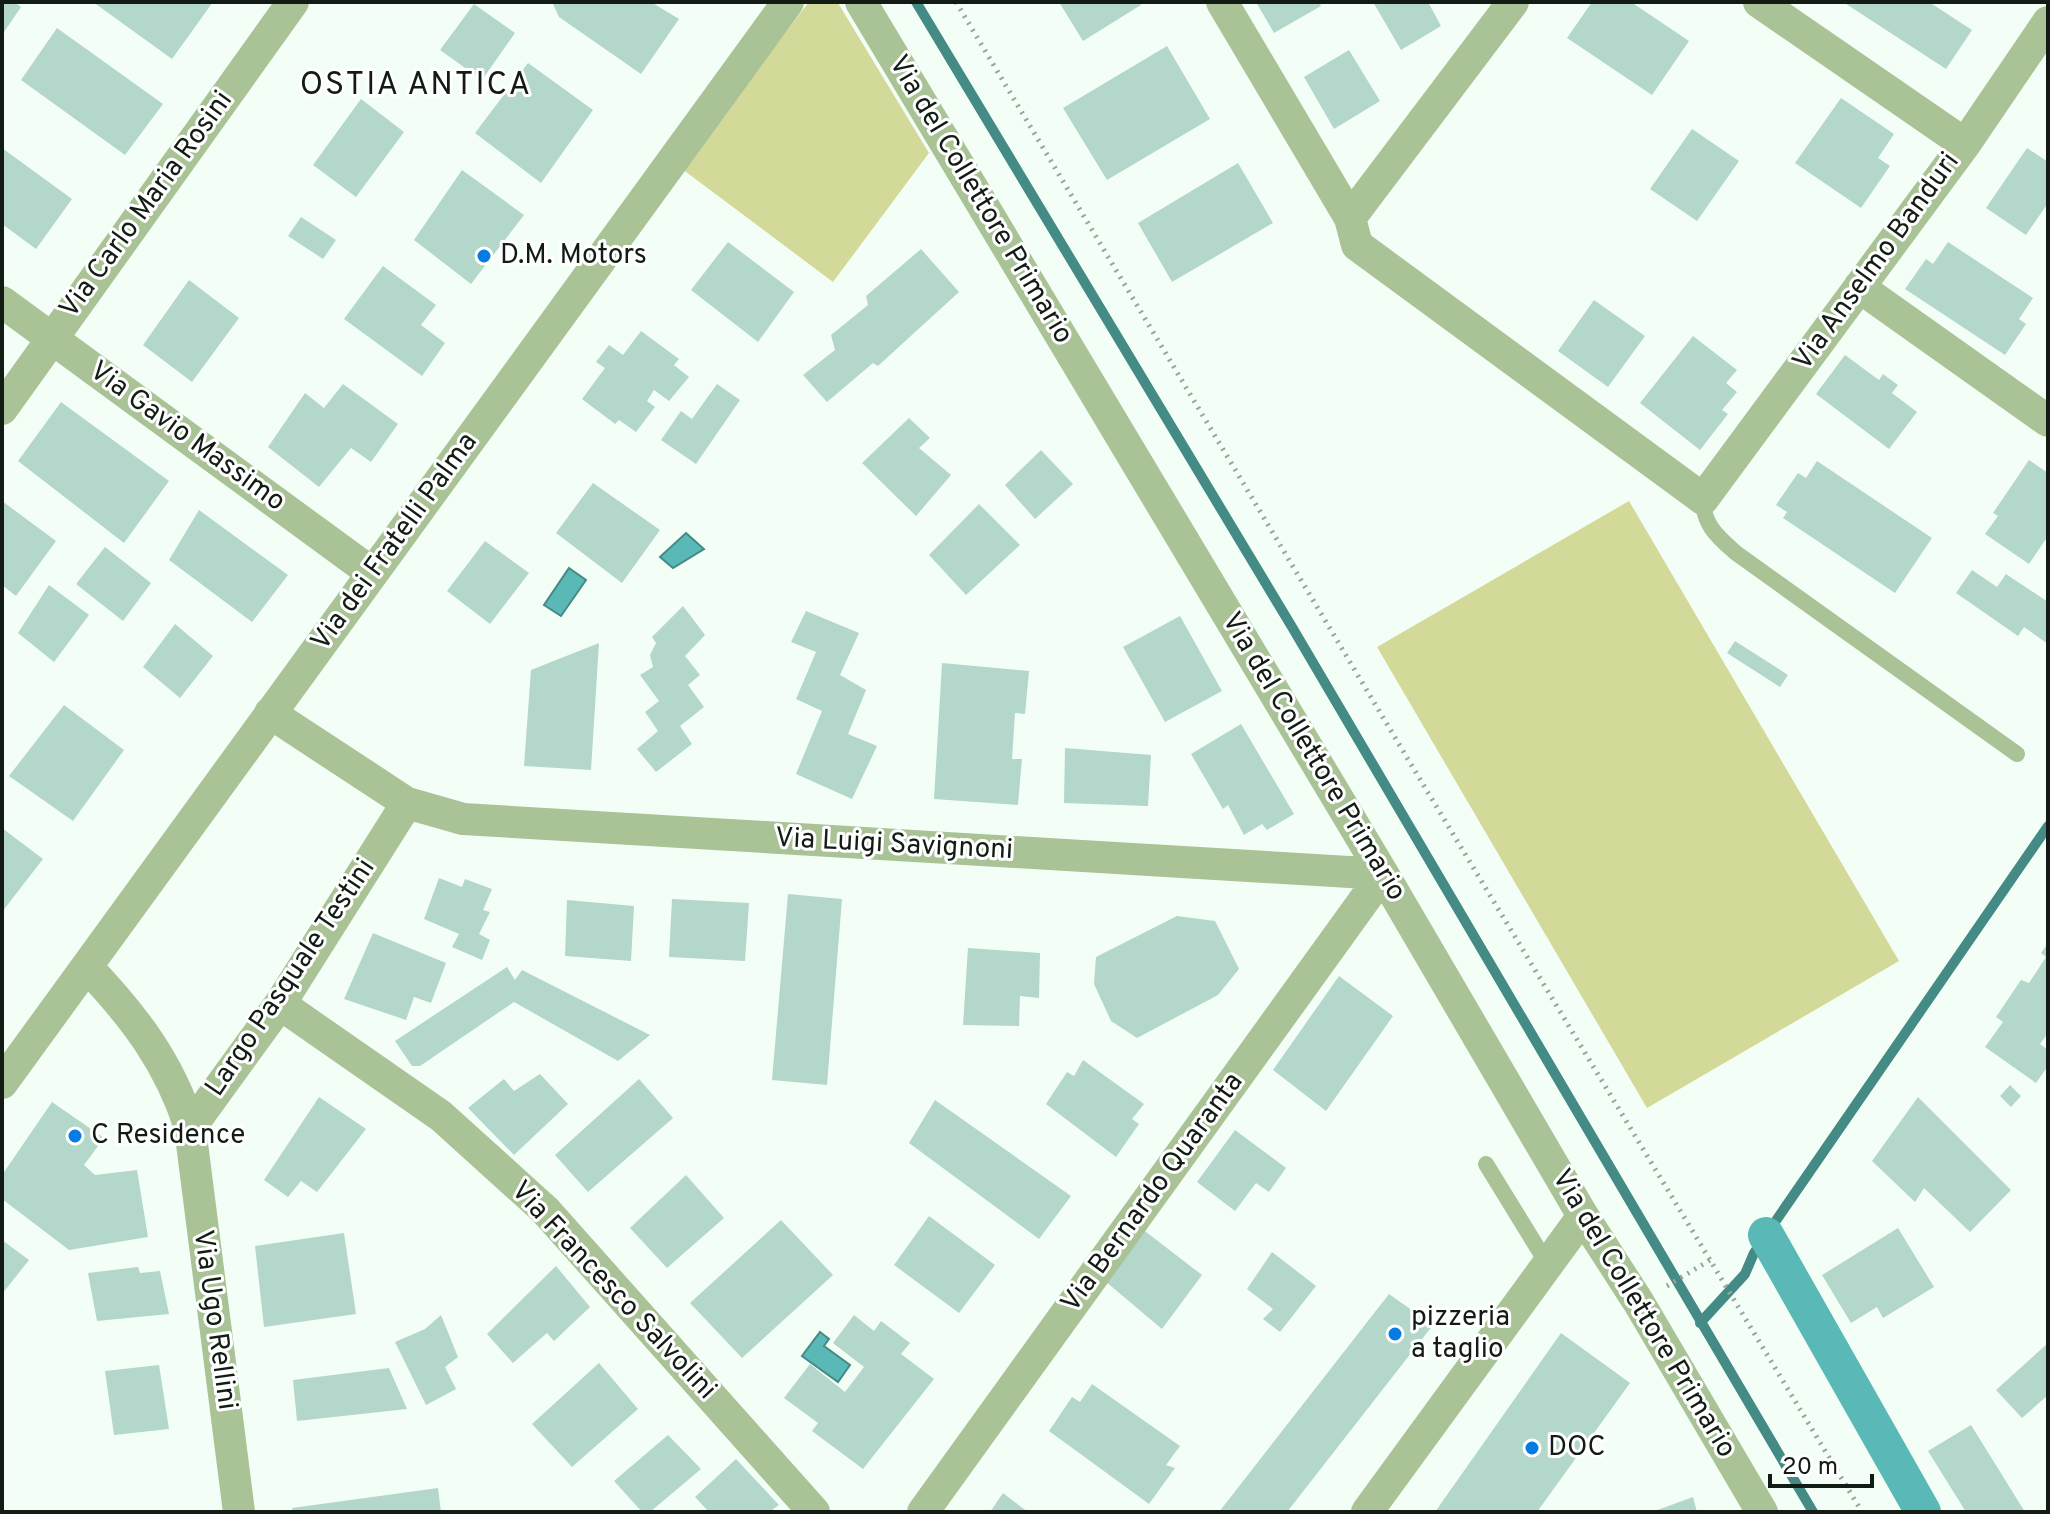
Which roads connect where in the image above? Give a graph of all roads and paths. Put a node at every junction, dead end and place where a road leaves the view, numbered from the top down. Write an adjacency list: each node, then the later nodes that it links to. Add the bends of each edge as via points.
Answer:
1 (293, 2): 13 (street, Via Carlo Maria Rosini)
2 (788, 2): 17 (street, Via dei Fratelli Palma)
3 (861, 2): 21 (street, Via del Collettore Primario)
4 (956, 2): 28 (path)
5 (1222, 2): 10 (street)
6 (1513, 2): 10 (street)
7 (1759, 2): 9 (street)
8 (2048, 22): 9 (street, Via Anselmo Banduri)
9 (1965, 144): 11 (street, Via Anselmo Banduri)
10 (1350, 218): 16 (street, via 1357,245)
11 (1859, 287): 15 (street); 16 (street, Via Anselmo Banduri)
12 (2, 302): 13 (street, Via Gavio Massimo)
13 (52, 339): 14 (street, Via Carlo Maria Rosini); 17 (street, Via Gavio Massimo)
14 (2, 409)
15 (2048, 421)
16 (1703, 499): 19 (lane, via 1707,524 1736,553)
17 (372, 573): 18 (street, Via dei Fratelli Palma)
18 (270, 713): 20 (street); 22 (street, Via dei Fratelli Palma)
19 (2017, 754)
20 (407, 803): 21 (street, Via Luigi Savignoni, via 463,819); 23 (street, Largo Pasquale Testini)
21 (1383, 874): 27 (street, Via del Collettore Primario); 33 (street, Via Bernardo Quaranta)
22 (87, 967): 24 (street, Via dei Fratelli Palma); 25 (street, Largo Pasquale Testini, via 155,1049)
23 (280, 1004): 25 (street, Largo Pasquale Testini); 32 (street, Via Francesco Salvolini, via 441,1116 545,1210)
24 (2, 1083)
25 (190, 1128): 31 (street, Via Ugo Rellini)
26 (1486, 1164): 29 (lane)
27 (1583, 1216): 29 (street); 30 (street, Via del Collettore Primario)
28 (1710, 1260): 30 (path); 36 (path)
29 (1548, 1265): 34 (street)
30 (1639, 1303): 35 (street, Via del Collettore Primario)
31 (239, 1512)
32 (814, 1512)
33 (923, 1512)
34 (1367, 1512)
35 (1762, 1512)
36 (1862, 1512)

